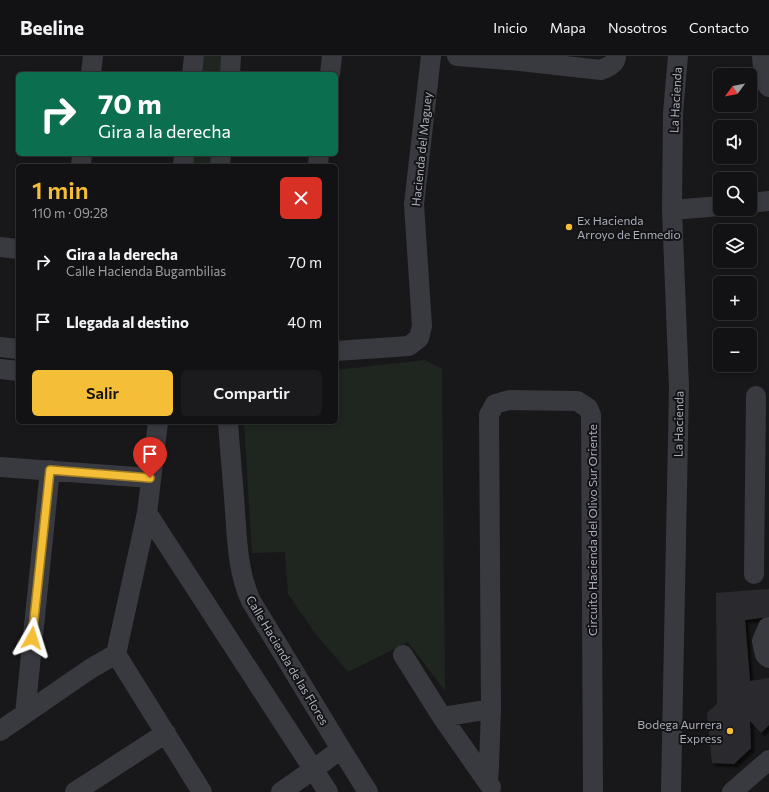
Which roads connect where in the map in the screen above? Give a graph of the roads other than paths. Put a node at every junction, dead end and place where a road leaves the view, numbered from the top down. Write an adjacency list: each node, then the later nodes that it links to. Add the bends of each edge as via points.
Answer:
1 (93, 56): 11 (street)
2 (194, 56): 12 (street)
3 (232, 56): 13 (street)
4 (332, 56): 14 (street)
5 (431, 56): 24 (street, Hacienda del Maguey, via 414,204 422,326 419,338 409,346)
6 (457, 56): 9 (street)
7 (678, 56): 19 (street, La Hacienda, via 673,113)
8 (762, 56): 15 (street, via 764,81)
9 (520, 59): 10 (street, via 601,70)
10 (614, 61)
11 (91, 72)
12 (192, 72)
13 (230, 72)
14 (330, 72)
15 (769, 87)
16 (769, 201): 17 (street)
17 (757, 202)
18 (713, 207): 19 (street)
19 (672, 210): 56 (street, La Hacienda, via 679,387)
20 (0, 247): 21 (street)
21 (16, 249)
22 (0, 347): 23 (street)
23 (16, 349)
24 (338, 351)
25 (0, 369): 26 (street)
26 (16, 371)
27 (756, 396): 30 (street)
28 (158, 424): 33 (street)
29 (228, 424): 46 (street, Calle Hacienda de las Flores, via 238,549 244,583 251,601)
30 (762, 432): 35 (street)
31 (0, 467): 32 (street)
32 (50, 470): 33 (street); 42 (street)
33 (150, 478): 34 (street)
34 (146, 513): 38 (street); 48 (street)
35 (762, 529): 36 (street)
36 (754, 574)
37 (769, 627): 40 (street, via 762,641 765,655)
38 (116, 654): 42 (street); 45 (street)
39 (403, 655): 43 (street)
40 (769, 658)
41 (491, 709): 43 (street); 49 (street, Circuito Hacienda del Olivo Sur Oriente, via 489,766); 55 (street, Circuito Hacienda del Olivo Sur Oriente, via 489,415 495,404 509,400 577,401 588,408 591,415)
42 (25, 714): 44 (street)
43 (442, 717): 49 (street)
44 (0, 731)
45 (166, 733): 50 (street); 51 (street)
46 (341, 749): 48 (street); 54 (street, Calle Hacienda de las Flores)
47 (769, 760): 57 (street)
48 (314, 769): 52 (street); 53 (street)
49 (492, 789)
50 (75, 792)
51 (202, 792)
52 (281, 792)
53 (328, 792)
54 (368, 792)
55 (593, 792)
56 (671, 792)
57 (732, 792)

